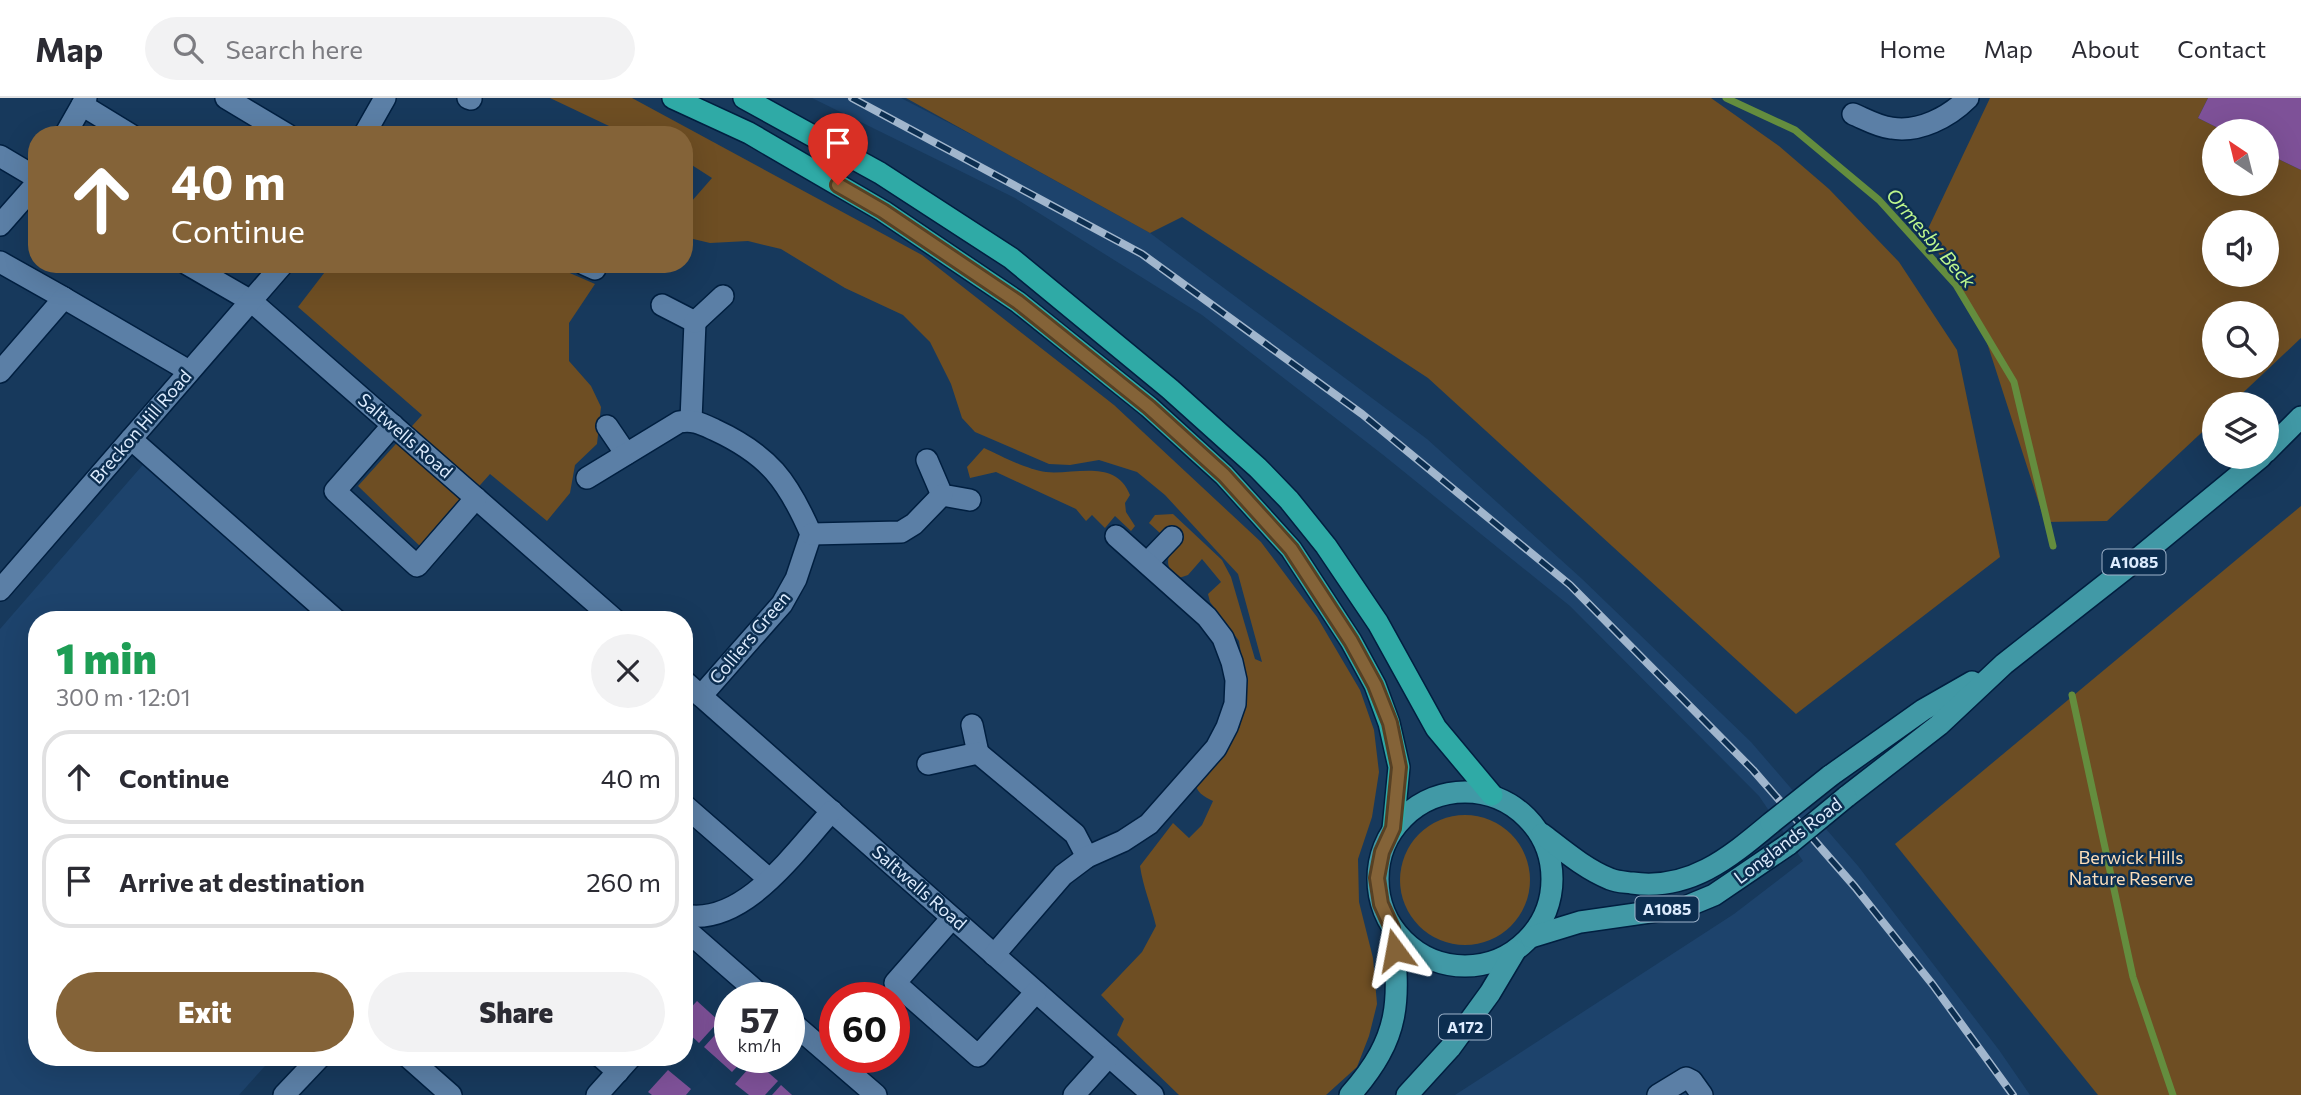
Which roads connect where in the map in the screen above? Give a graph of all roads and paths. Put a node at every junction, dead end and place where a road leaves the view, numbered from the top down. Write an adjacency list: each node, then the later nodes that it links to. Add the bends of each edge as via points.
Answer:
1 (226, 98): 10 (street)
2 (385, 98): 11 (street)
3 (673, 98): 55 (highway, via 748,133 883,211 1018,302 1149,407 1224,475 1291,549 1375,685 1390,723 1399,767)
4 (744, 98): 52 (highway, via 880,173 1011,258 1258,468 1326,546 1378,623 1436,728)
5 (1968, 98): 7 (street, via 1955,111 1919,127 1891,128)
6 (84, 102): 8 (street); 9 (street)
7 (1853, 114)
8 (70, 126)
9 (118, 126)
10 (270, 126)
11 (369, 126)
12 (0, 156): 13 (street)
13 (28, 174)
14 (28, 191): 15 (street)
15 (0, 225)
16 (0, 262): 20 (street)
17 (203, 273): 21 (street, Saltwells Road)
18 (275, 273): 21 (street, Breckon Hill Road)
19 (723, 296): 23 (street)
20 (64, 299): 24 (street); 25 (street)
21 (251, 301): 24 (street, Breckon Hill Road); 28 (street, Saltwells Road)
22 (662, 304): 23 (street)
23 (695, 322): 27 (street)
24 (189, 371): 30 (street, Breckon Hill Road)
25 (0, 372)
26 (2301, 416): 31 (main road)
27 (691, 420): 32 (street, via 679,422); 39 (street, via 736,440 769,463 796,499)
28 (393, 425): 37 (street, Saltwells Road); 37 (street, via 335,491 417,566)
29 (607, 426): 32 (street)
30 (131, 439): 43 (street, Breckon Hill Road); 44 (street)
31 (2279, 439)
32 (626, 454): 35 (street)
33 (927, 460): 36 (street)
34 (2246, 469): 46 (main road, Longlands Road / A1085)
35 (587, 478)
36 (942, 495): 38 (street); 39 (street, via 901,532)
37 (477, 498): 45 (street, Saltwells Road)
38 (970, 499)
39 (811, 534): 48 (street, Colliers Green, via 782,604)
40 (1116, 536): 42 (street)
41 (1172, 537): 42 (street)
42 (1147, 563): 57 (street, via 1207,617 1223,638 1236,680 1235,704 1216,748 1149,824)
43 (0, 590)
44 (326, 611)
45 (591, 611)
46 (2004, 664): 56 (main road, Longlands Road / A1085, bridge, via 1923,710 1698,875 1649,885 1612,880); 63 (main road, Longlands Road / A1085, bridge, via 1939,725 1789,844 1714,895 1685,907 1580,922)
47 (693, 689): 48 (street, Saltwells Road)
48 (701, 696): 53 (street, Saltwells Road)
49 (972, 725): 50 (street)
50 (978, 752): 51 (street); 57 (street, via 1074,834)
51 (928, 764)
52 (1492, 795): 55 (main road, Longlands Road, via 1465,791 1437,796 1413,809); 56 (main road, Longlands Road, via 1520,810)
53 (832, 811): 58 (street); 60 (street, Saltwells Road)
54 (693, 813): 58 (street)
55 (1393, 828): 61 (main road, Longlands Road, via 1377,878 1381,904)
56 (1541, 833): 63 (main road, Longlands Road, via 1551,859 1553,887 1546,913)
57 (1087, 858): 65 (street, via 1063,875)
58 (769, 879): 59 (street, via 734,908 710,916)
59 (693, 915)
60 (952, 918): 65 (street, Saltwells Road); 67 (street, via 895,983 905,992 978,1056)
61 (1392, 928): 64 (main road, Longlands Road, via 1417,952 1448,965 1483,965); 79 (main road, Longlands Road, via 1396,1010 1389,1038)
62 (693, 936): 66 (street)
63 (1531, 937): 64 (main road, Longlands Road)
64 (1515, 951): 80 (main road, Longlands Road / A172, via 1450,1048)
65 (994, 955): 67 (street, Saltwells Road)
66 (746, 982)
67 (1036, 992): 69 (street, Saltwells Road)
68 (805, 1034): 76 (street)
69 (1109, 1056): 77 (street); 78 (street, Saltwells Road)
70 (311, 1066): 73 (street)
71 (418, 1066): 74 (street)
72 (623, 1066): 75 (street)
73 (284, 1095)
74 (451, 1095)
75 (597, 1095)
76 (876, 1095)
77 (1074, 1095)
78 (1153, 1095)
79 (1350, 1095)
80 (1407, 1095)
81 (1658, 1095): 82 (street, via 1686,1078)
82 (1702, 1095)

